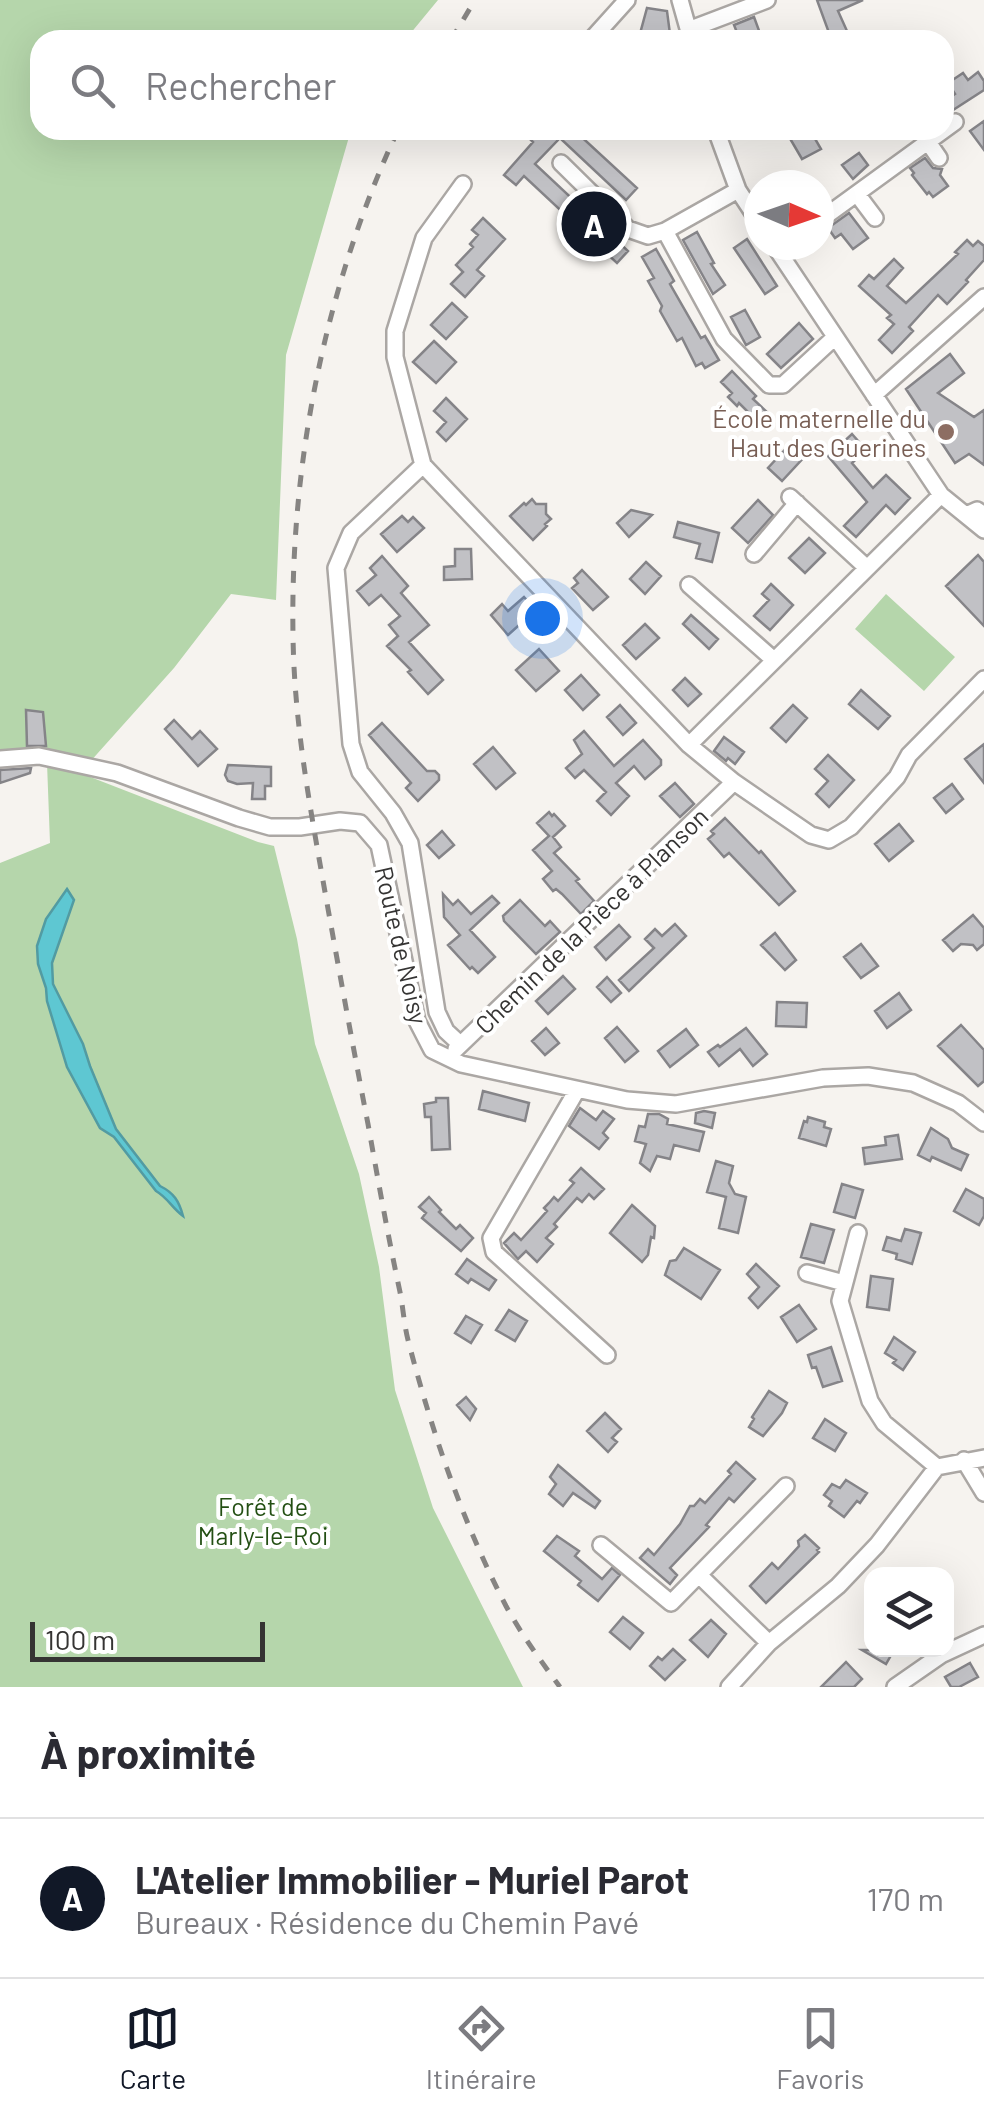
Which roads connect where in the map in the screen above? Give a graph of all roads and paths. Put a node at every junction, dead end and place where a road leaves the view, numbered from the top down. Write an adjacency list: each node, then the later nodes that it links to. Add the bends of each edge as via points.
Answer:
1 (627, 0): 4 (street)
2 (680, 0): 5 (street)
3 (768, 0): 6 (street)
4 (601, 30)
5 (688, 30)
6 (700, 30)
7 (720, 140): 13 (street)
8 (931, 140): 9 (street)
9 (928, 142): 10 (street); 14 (street)
10 (939, 158)
11 (561, 163): 18 (street, via 628,229 648,236)
12 (463, 184): 23 (street, via 424,238 396,331 395,357)
13 (738, 190): 15 (street); 18 (street)
14 (857, 194): 16 (street); 17 (street)
15 (744, 199)
16 (834, 211)
17 (875, 218)
18 (665, 231): 21 (street, via 724,339 769,386 783,385)
19 (788, 260): 21 (street)
20 (984, 297): 22 (street, via 887,373)
21 (835, 337): 22 (street)
22 (874, 396): 24 (street)
23 (423, 465): 33 (street); 36 (street, via 351,533 336,568 350,744 360,772 410,843 437,1012)
24 (941, 495): 26 (street); 29 (street)
25 (984, 515): 26 (street, via 978,510)
26 (966, 516): 27 (street)
27 (984, 530)
28 (754, 554): 29 (street, via 794,500)
29 (868, 568): 31 (street)
30 (689, 584): 31 (street)
31 (774, 660): 33 (street)
32 (984, 679): 35 (street, via 908,755 897,777 851,827 829,840 811,835)
33 (690, 745): 35 (street)
34 (0, 759): 37 (street, Route de Noisy, via 39,756 117,773 270,828 360,823 379,845 416,1021 432,1050)
35 (734, 782): 36 (street, Chemin de la Pièce à Planson)
36 (460, 1044): 37 (street, Chemin de la Pièce à Planson)
37 (447, 1058): 38 (street)
38 (576, 1090): 39 (street, via 676,1104 868,1076 913,1083); 43 (street, via 491,1238 494,1252)
39 (984, 1122)
40 (858, 1233): 42 (street)
41 (806, 1273): 42 (street)
42 (844, 1283): 46 (street, via 840,1300 870,1401 884,1422)
43 (607, 1354)
44 (984, 1458): 45 (street)
45 (964, 1460): 46 (street); 48 (street)
46 (937, 1467): 52 (street, via 838,1586)
47 (786, 1486): 50 (street)
48 (984, 1493)
49 (601, 1545): 50 (street, via 671,1603)
50 (700, 1576): 52 (street)
51 (980, 1637): 53 (street); 55 (street)
52 (770, 1643): 54 (street)
53 (984, 1656)
54 (729, 1687)
55 (894, 1687)

